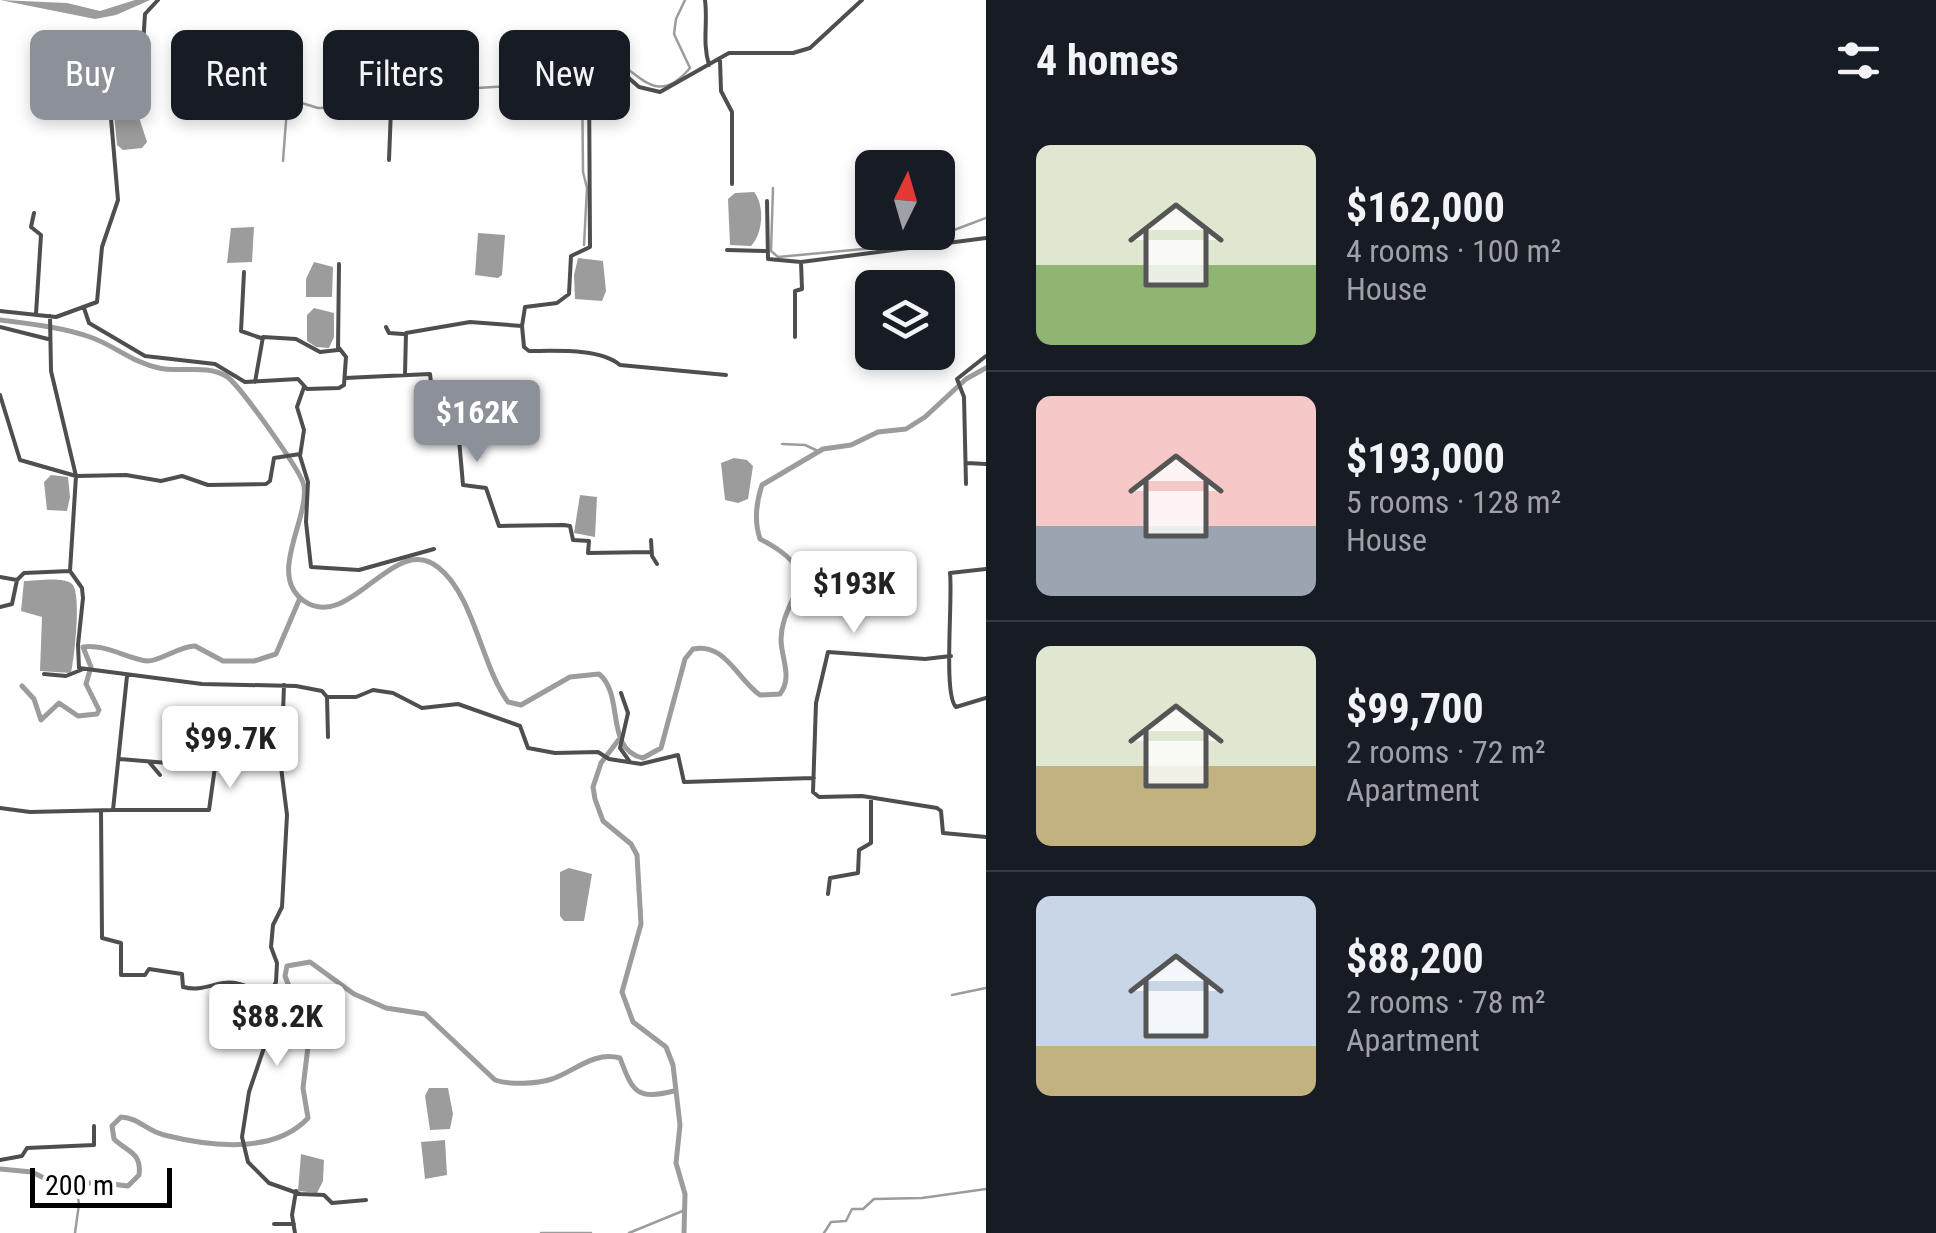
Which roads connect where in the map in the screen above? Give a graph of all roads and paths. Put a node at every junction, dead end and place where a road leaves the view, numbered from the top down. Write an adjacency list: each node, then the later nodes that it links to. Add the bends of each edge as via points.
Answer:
1 (158, 0): 4 (street, via 145,14)
2 (705, 0): 6 (street)
3 (862, 0): 5 (street, via 810,48 738,51)
4 (144, 30)
5 (720, 60): 6 (street); 10 (street, via 721,91 732,112)
6 (709, 65): 23 (street, via 656,92 614,65 589,66 590,247 571,256 569,294 525,308)
7 (109, 120): 19 (street, via 118,200 102,246 99,298)
8 (390, 120): 9 (street)
9 (388, 160)
10 (732, 184)
11 (766, 201): 15 (street)
12 (34, 212): 21 (street, via 31,227 42,235)
13 (986, 238): 16 (street)
14 (727, 250): 15 (street)
15 (765, 251): 16 (street, via 770,260)
16 (802, 262): 27 (street)
17 (339, 264): 30 (street)
18 (244, 272): 28 (street, via 241,331)
19 (84, 308): 22 (street); 35 (street, via 89,323 134,352 214,364)
20 (0, 311): 21 (street)
21 (36, 314): 22 (street)
22 (50, 318): 29 (street)
23 (522, 326): 26 (street, via 470,322); 33 (street, via 529,351 582,352 620,365)
24 (0, 327): 29 (street)
25 (386, 327): 26 (street)
26 (404, 334): 32 (street)
27 (795, 337)
28 (262, 338): 30 (street, via 296,339 320,352); 35 (street)
29 (48, 339): 41 (street)
30 (338, 348): 34 (street, via 346,357)
31 (986, 356): 39 (street, via 958,374)
32 (405, 374): 34 (street); 45 (street, via 430,374 434,408 457,416 463,486 486,488 499,526 570,526 573,540 589,540 588,553)
33 (726, 375)
34 (345, 378): 36 (street, via 340,388)
35 (254, 382): 36 (street, via 298,379)
36 (304, 387): 38 (street)
37 (0, 395): 41 (street, via 20,460)
38 (300, 454): 41 (street, via 274,458 266,484); 44 (street, via 308,482 311,567 359,570)
39 (967, 463): 40 (street); 42 (street)
40 (986, 464)
41 (76, 476): 48 (street)
42 (966, 484)
43 (650, 540): 45 (street)
44 (434, 549)
45 (651, 552): 46 (street)
46 (657, 564)
47 (986, 569): 52 (street, via 950,574)
48 (70, 572): 50 (street, via 24,573); 53 (street, via 82,588)
49 (0, 576): 50 (street)
50 (17, 580): 51 (street, via 12,604)
51 (0, 607)
52 (951, 656): 59 (street, via 953,706); 65 (street, via 828,652 816,703)
53 (80, 670): 54 (street); 55 (street)
54 (44, 674)
55 (127, 674): 56 (street); 61 (street)
56 (284, 686): 58 (street); 72 (street, via 281,767 288,814)
57 (621, 693): 63 (street, via 628,713 621,752)
58 (327, 697): 60 (street); 63 (street, via 373,690 422,708 458,704 520,726 530,750)
59 (986, 698)
60 (328, 737)
61 (118, 759): 62 (street); 68 (street)
62 (149, 762): 64 (street); 68 (street, via 215,768 210,810)
63 (630, 762): 65 (street, via 678,755 684,782)
64 (160, 775)
65 (814, 778): 66 (street, via 816,797)
66 (871, 798): 70 (street, via 937,808 944,833); 71 (street, via 871,843 859,850 858,873 832,876)
67 (0, 808): 69 (street)
68 (113, 810): 69 (street)
69 (102, 811): 72 (street, via 102,938 121,943 122,975 182,974 182,987 246,984)
70 (986, 836)
71 (828, 894)
72 (270, 994): 75 (street, via 270,1030 251,1084 243,1146 248,1162 269,1182)
73 (94, 1126): 74 (street, via 94,1146 27,1148 22,1156)
74 (0, 1160)
75 (296, 1191): 76 (street, via 332,1203); 78 (street)
76 (366, 1200)
77 (274, 1224): 78 (street)
78 (294, 1224): 79 (street)
79 (296, 1233)

